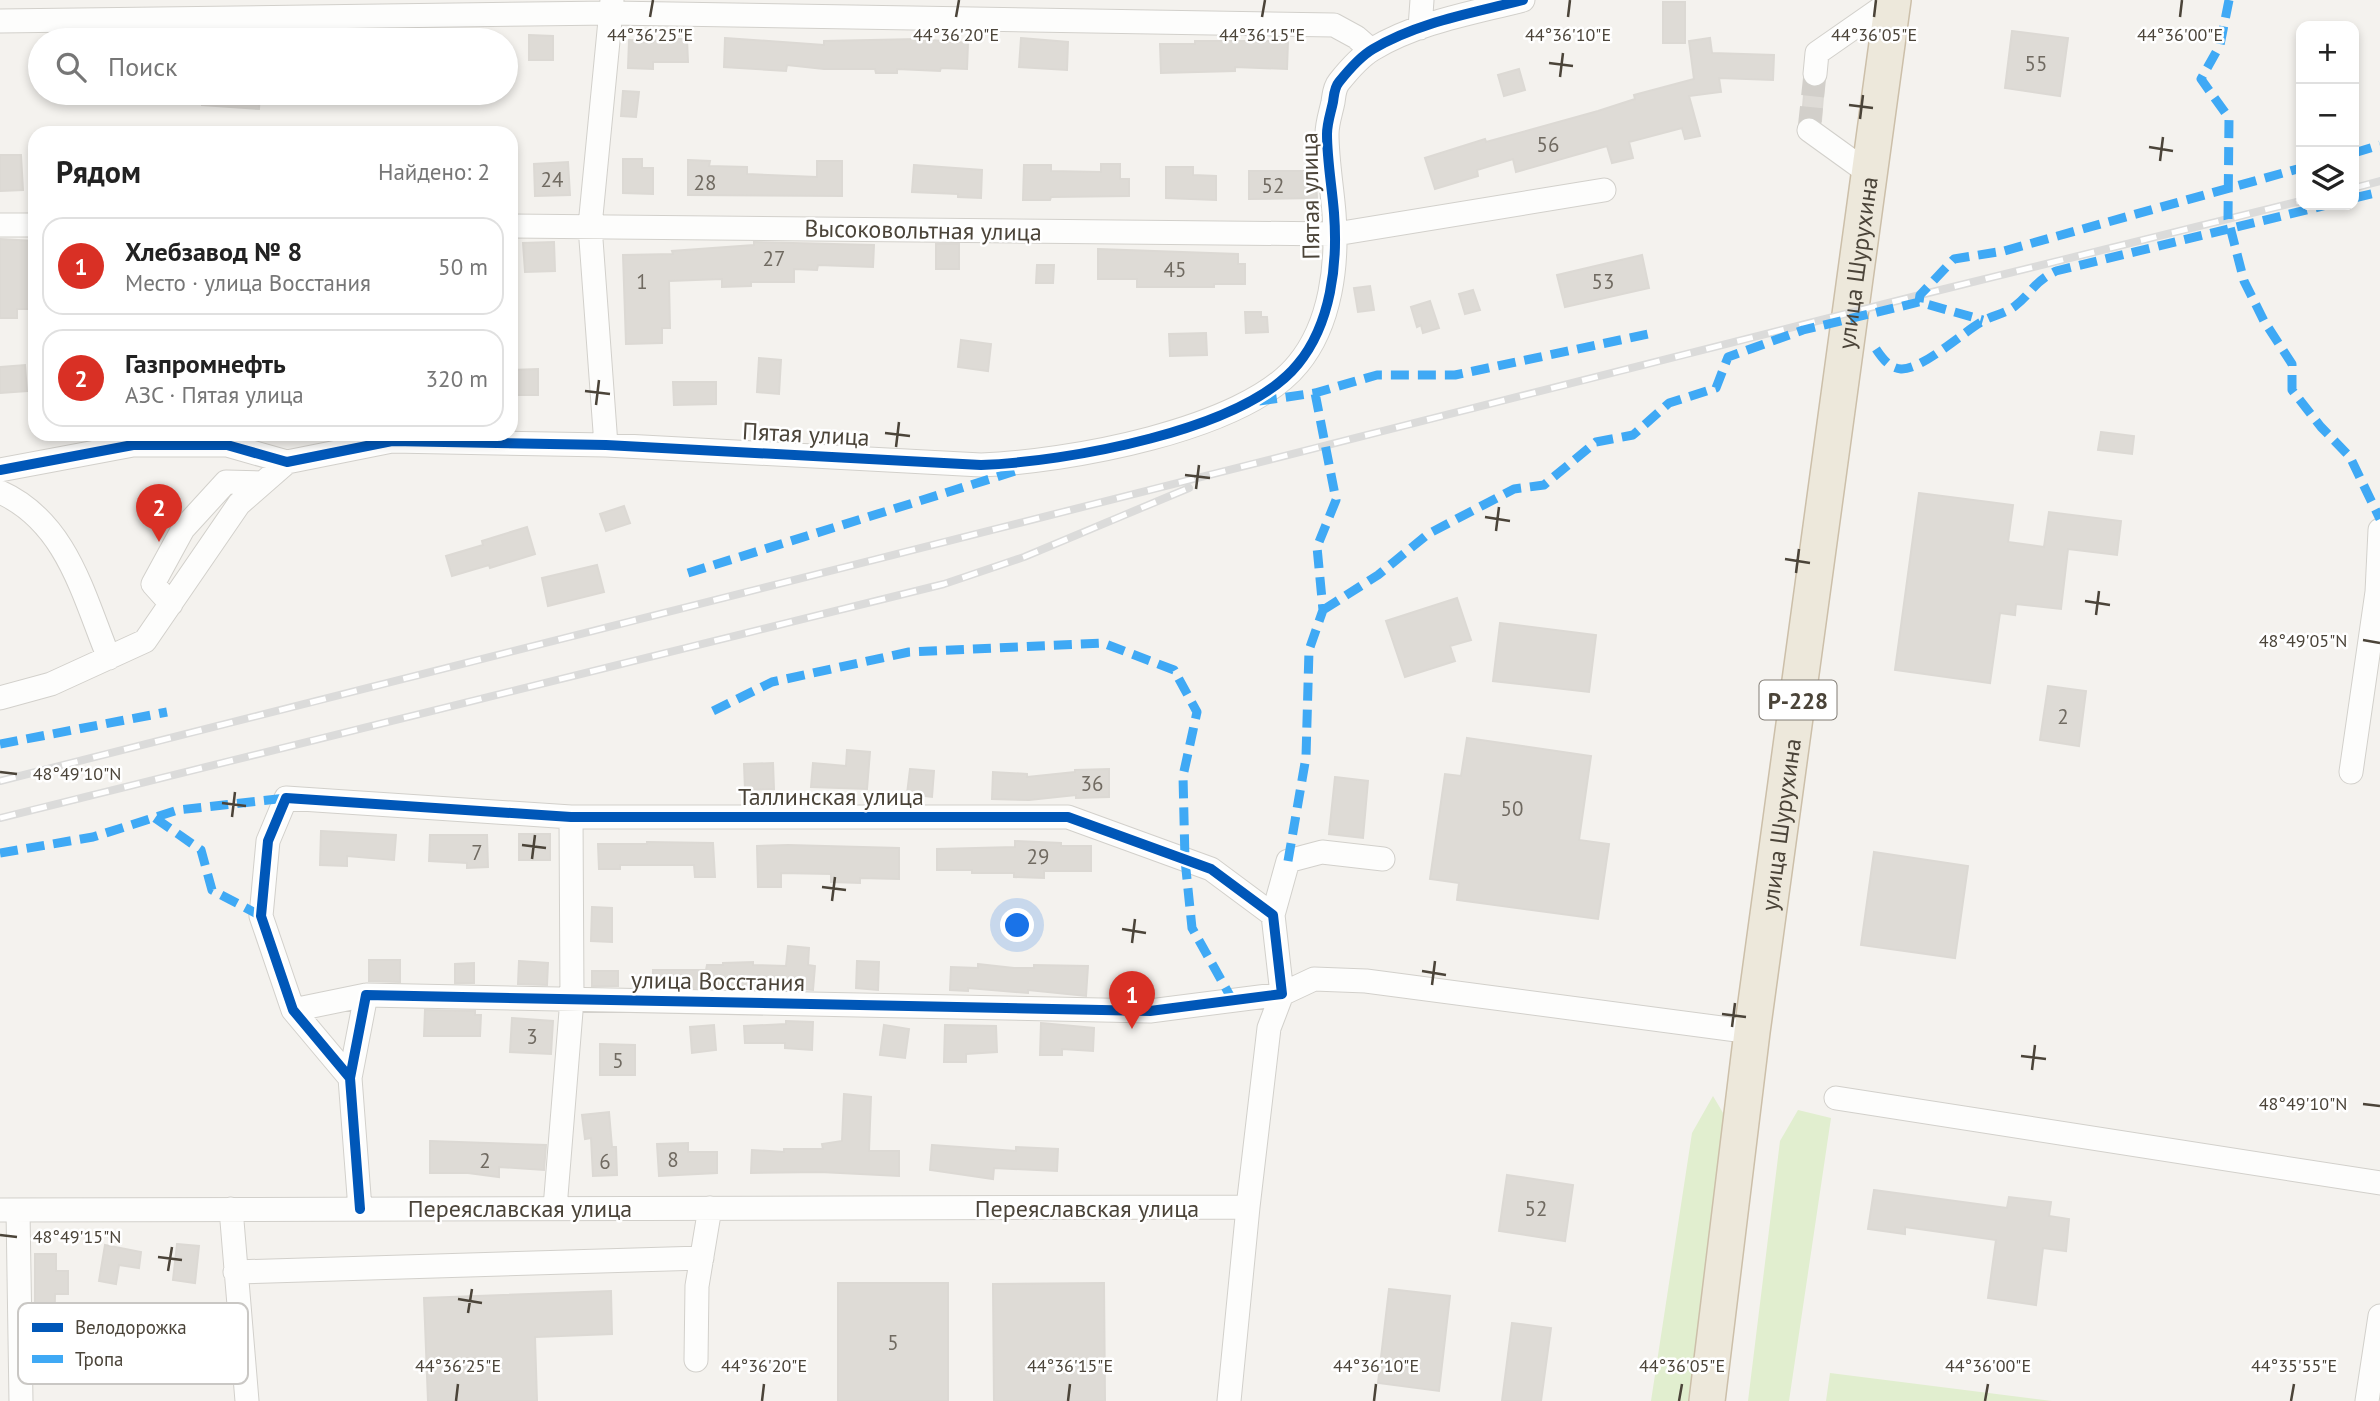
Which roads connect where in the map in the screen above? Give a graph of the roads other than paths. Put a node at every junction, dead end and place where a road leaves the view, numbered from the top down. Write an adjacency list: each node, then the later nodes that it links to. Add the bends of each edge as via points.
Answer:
1 (1422, 0): 6 (street)
2 (1523, 0): 6 (street, Пятая улица)
3 (1893, 0): 8 (street, via 1817,53); 10 (highway, улица Шурухина / Р-228)
4 (611, 7): 5 (street); 7 (street, via 1334,25); 15 (street)
5 (0, 21)
6 (1420, 27): 7 (street, Пятая улица)
7 (1371, 50): 16 (street, Пятая улица, via 1336,85 1327,132)
8 (1815, 74)
9 (1809, 130): 10 (street)
10 (1870, 174): 35 (highway, улица Шурухина / Р-228)
11 (1604, 190): 16 (street, Высоковольтная улица)
12 (0, 225): 13 (street)
13 (28, 225)
14 (518, 226): 15 (street, Высоковольтная улица)
15 (590, 226): 16 (street, Высоковольтная улица); 17 (street)
16 (1336, 234): 17 (street, Пятая улица, via 1324,318 1297,366 1250,401 1166,433 1071,456 981,465)
17 (606, 445): 18 (street, Пятая улица, via 392,441)
18 (287, 462): 19 (street, Пятая улица, via 227,445 133,445); 20 (street)
19 (0, 470)
20 (263, 483): 24 (street, via 239,504); 24 (street, via 226,482 183,529 153,584)
21 (0, 492): 25 (street, via 36,515 63,548)
22 (2380, 530): 23 (street)
23 (2378, 596): 27 (street)
24 (171, 604): 25 (street, via 145,641)
25 (109, 658): 26 (street, via 51,684)
26 (0, 698)
27 (2351, 772)
28 (571, 817): 30 (street, Таллинская улица, via 1068,817 1211,869); 33 (street); 34 (street, Таллинская улица, via 286,798 268,841 261,916)
29 (1383, 859): 30 (street, via 1322,852 1288,862)
30 (1273, 915): 31 (street)
31 (1282, 994): 33 (street, улица Восстания, via 1150,1011); 35 (street, via 1314,978 1366,981); 39 (street, via 1269,1028)
32 (366, 995): 33 (street, улица Восстания); 34 (street, улица Восстания); 36 (street)
33 (572, 999): 40 (street)
34 (293, 1010): 36 (street)
35 (1752, 1032): 52 (highway, улица Шурухина / Р-228)
36 (350, 1079): 43 (street)
37 (1836, 1098): 38 (street)
38 (2380, 1183)
39 (1248, 1207): 41 (street, Переяславская улица); 51 (street)
40 (555, 1208): 41 (street, Переяславская улица); 43 (street, Переяславская улица)
41 (710, 1208): 45 (street)
42 (231, 1209): 43 (street, Переяславская улица); 44 (street, Переяславская улица); 46 (street)
43 (360, 1209)
44 (9, 1210): 49 (street)
45 (702, 1258): 46 (street); 50 (street)
46 (235, 1272): 47 (street)
47 (238, 1303)
48 (2380, 1316): 53 (street)
49 (18, 1353)
50 (696, 1360)
51 (1229, 1401)
52 (1707, 1401)
53 (2367, 1401)

